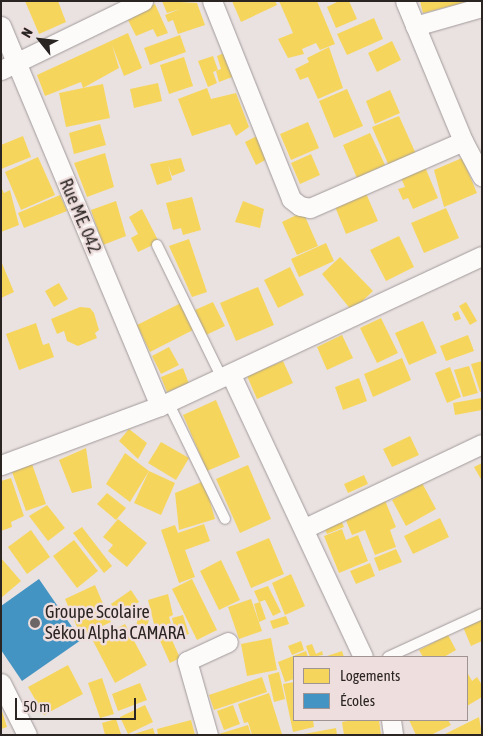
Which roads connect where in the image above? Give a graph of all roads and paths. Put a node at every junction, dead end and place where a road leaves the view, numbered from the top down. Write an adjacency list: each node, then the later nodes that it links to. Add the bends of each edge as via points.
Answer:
1 (143, 1): 7 (street)
2 (212, 1): 8 (street, via 291,199 300,206 310,208)
3 (405, 1): 6 (street)
4 (482, 6): 6 (street)
5 (1, 26): 7 (street, Rue ME. 042)
6 (415, 26): 8 (street)
7 (9, 67): 13 (street, Rue ME. 042)
8 (463, 141): 9 (street)
9 (482, 176)
10 (157, 245): 12 (lane)
11 (482, 256): 12 (street)
12 (227, 376): 13 (street); 17 (street)
13 (164, 404): 15 (street); 16 (lane)
14 (482, 444): 17 (street)
15 (1, 465)
16 (225, 519)
17 (305, 528): 20 (street)
18 (482, 614): 21 (lane)
19 (228, 642): 25 (street, via 187,661)
20 (363, 656)
21 (390, 656)
22 (1, 683): 24 (street)
23 (391, 721): 26 (street)
24 (27, 735)
25 (208, 735)
26 (393, 735)

